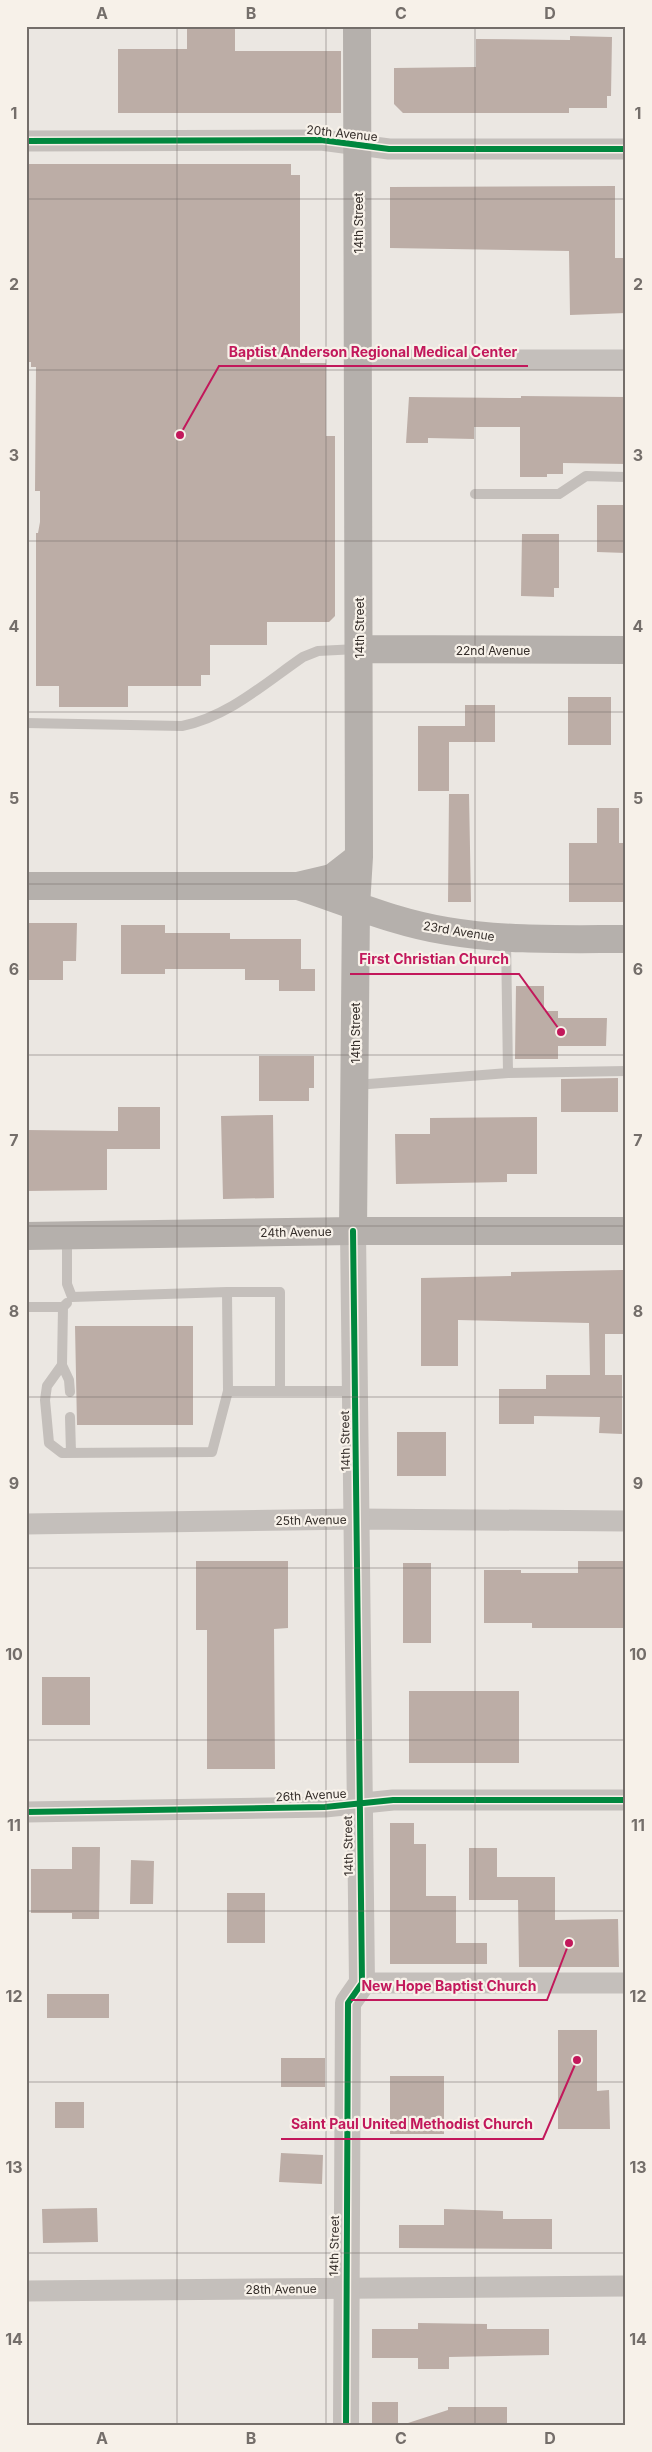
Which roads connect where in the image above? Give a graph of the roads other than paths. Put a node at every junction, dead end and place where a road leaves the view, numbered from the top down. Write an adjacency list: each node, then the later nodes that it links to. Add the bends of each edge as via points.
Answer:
1 (357, 26): 3 (main road, 14th Street)
2 (26, 141): 3 (street, 20th Avenue, via 321,140)
3 (358, 145): 4 (street, 20th Avenue, via 389,149); 5 (main road, 14th Street)
4 (626, 149)
5 (358, 360): 6 (street); 9 (main road, 14th Street)
6 (626, 360)
7 (626, 477): 8 (lane, via 586,476 559,494)
8 (475, 494)
9 (359, 649): 10 (main road, 22nd Avenue); 11 (lane, via 318,651 303,657 218,715 198,723 182,726); 12 (main road, 14th Street)
10 (626, 650)
11 (26, 723)
12 (359, 857): 14 (main road, 23rd Avenue, via 332,878); 15 (main road, 14th Street)
13 (26, 886): 14 (main road, 23rd Avenue)
14 (298, 886): 15 (main road, 23rd Avenue)
15 (356, 906): 16 (main road, 23rd Avenue, via 446,931); 20 (main road, 14th Street)
16 (506, 937): 17 (main road, 23rd Avenue); 19 (lane)
17 (626, 939)
18 (626, 1070): 19 (lane)
19 (508, 1073): 20 (lane)
20 (355, 1085): 21 (main road, 14th Street)
21 (353, 1231): 22 (main road, 24th Avenue); 23 (main road, 24th Avenue); 32 (street, 14th Street)
22 (626, 1231)
23 (67, 1235): 24 (main road, 24th Avenue); 26 (lane, via 67,1284)
24 (26, 1236)
25 (228, 1292): 26 (lane); 30 (lane); 31 (lane, via 280,1292)
26 (72, 1296): 27 (lane)
27 (63, 1306): 28 (lane); 29 (lane)
28 (26, 1308)
29 (62, 1364): 33 (lane); 35 (lane, via 47,1386 49,1443 62,1453)
30 (228, 1391): 31 (lane); 35 (lane, via 212,1452)
31 (280, 1391): 32 (lane)
32 (355, 1391): 36 (street, 14th Street)
33 (70, 1392)
34 (70, 1417): 35 (lane)
35 (71, 1453)
36 (357, 1519): 37 (street, 25th Avenue); 38 (street, 25th Avenue); 40 (street, 14th Street)
37 (626, 1521)
38 (26, 1524)
39 (626, 1800): 40 (street, 26th Avenue, via 393,1800)
40 (359, 1804): 41 (street, 26th Avenue); 42 (street, 14th Street)
41 (26, 1812)
42 (362, 1983): 43 (street); 45 (street, 14th Street, via 348,2003)
43 (626, 1983)
44 (626, 2286): 45 (street, 28th Avenue)
45 (345, 2288): 46 (street, 28th Avenue); 47 (street, 14th Street)
46 (26, 2291)
47 (346, 2426)

